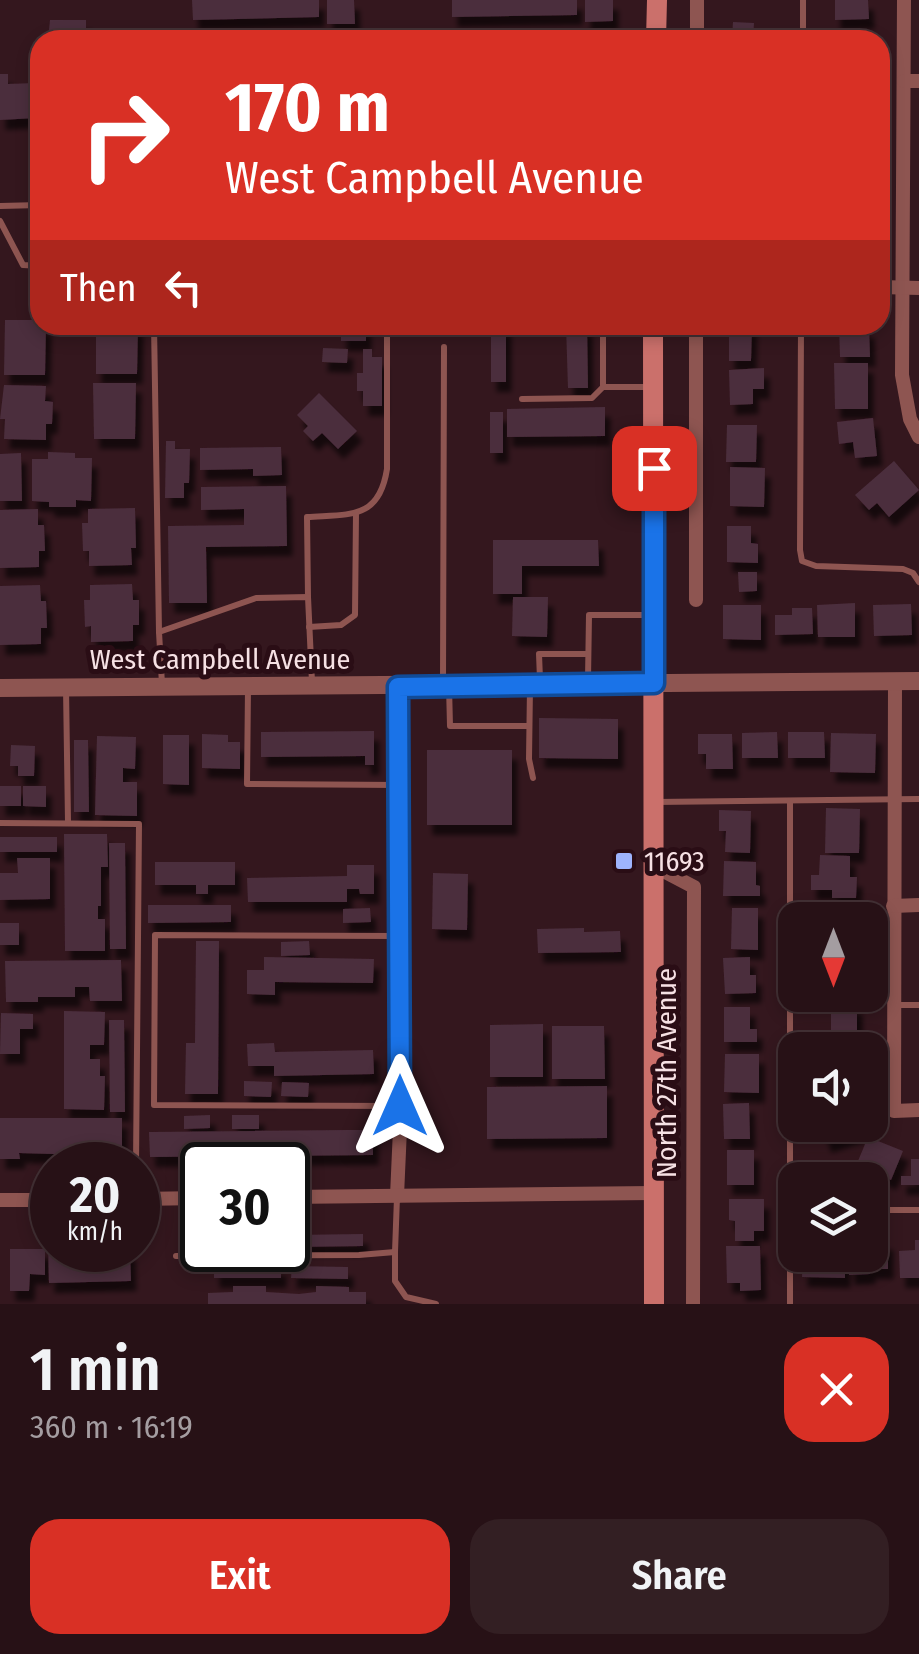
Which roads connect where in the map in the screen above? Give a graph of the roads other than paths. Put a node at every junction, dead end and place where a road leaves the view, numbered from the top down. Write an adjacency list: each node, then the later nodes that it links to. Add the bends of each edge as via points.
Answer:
1 (657, 0): 5 (main road)
2 (698, 0): 6 (street)
3 (803, 0): 7 (lane)
4 (904, 0): 8 (street)
5 (656, 30)
6 (697, 30)
7 (803, 30)
8 (912, 81): 14 (street)
9 (30, 205): 10 (lane)
10 (0, 206)
11 (0, 222): 12 (lane, via 23,265)
12 (30, 265)
13 (890, 287): 14 (street)
14 (902, 288): 15 (street); 26 (street, via 902,376)
15 (919, 288)
16 (154, 335): 33 (lane)
17 (387, 335): 27 (lane, via 388,469 378,498)
18 (603, 335): 23 (lane)
19 (653, 335): 24 (main road, North 27th Avenue)
20 (696, 335): 30 (street)
21 (801, 335): 28 (lane, via 802,561 903,568)
22 (444, 347): 42 (lane)
23 (604, 387): 24 (lane); 25 (lane, via 592,398)
24 (653, 387): 31 (main road, North 27th Avenue)
25 (522, 398)
26 (919, 437)
27 (356, 513): 29 (lane, via 307,517); 32 (lane, via 355,615 341,625)
28 (919, 582)
29 (308, 597): 32 (lane); 33 (lane, via 256,598)
30 (696, 600)
31 (654, 616): 34 (lane, via 589,615); 37 (main road, North 27th Avenue)
32 (309, 627): 40 (lane)
33 (159, 632): 39 (lane)
34 (588, 654): 41 (lane); 43 (lane, via 539,654)
35 (919, 681): 36 (street, West Campbell Avenue)
36 (895, 682): 37 (street, West Campbell Avenue); 50 (street)
37 (654, 683): 41 (street, West Campbell Avenue); 53 (main road, North 27th Avenue)
38 (248, 684): 39 (street, West Campbell Avenue); 40 (street, West Campbell Avenue); 49 (lane, via 247,784)
39 (162, 685): 44 (street, West Campbell Avenue)
40 (312, 685): 45 (street, West Campbell Avenue)
41 (588, 685): 43 (street, West Campbell Avenue)
42 (446, 686): 43 (street, West Campbell Avenue); 45 (street, West Campbell Avenue); 47 (lane, via 450,726)
43 (535, 686): 47 (lane)
44 (66, 687): 46 (street, West Campbell Avenue); 54 (lane)
45 (398, 687): 49 (street)
46 (0, 688)
47 (529, 726): 48 (lane)
48 (533, 778)
49 (400, 785): 59 (street)
50 (894, 800): 51 (lane); 52 (lane); 57 (street)
51 (919, 800)
52 (790, 801): 53 (lane); 65 (lane)
53 (654, 802): 56 (main road, North 27th Avenue)
54 (68, 822): 55 (lane); 64 (lane, via 139,824)
55 (0, 823)
56 (654, 866): 66 (main road, North 27th Avenue); 78 (street, North 27th Avenue, via 694,888)
57 (894, 906): 58 (street); 60 (street)
58 (919, 906)
59 (400, 936): 62 (street); 62 (lane, via 155,935 154,1105)
60 (894, 1005): 61 (lane); 63 (street, via 894,1110)
61 (919, 1005)
62 (400, 1106): 67 (street)
63 (919, 1110)
64 (136, 1142)
65 (793, 1162)
66 (653, 1193): 67 (street); 77 (main road, North 27th Avenue)
67 (397, 1196): 68 (street); 73 (lane)
68 (310, 1197)
69 (0, 1200): 70 (street)
70 (30, 1200)
71 (888, 1210): 72 (lane)
72 (919, 1210)
73 (395, 1252): 74 (lane); 76 (lane, via 395,1280 406,1298)
74 (176, 1256)
75 (791, 1272): 79 (lane)
76 (436, 1304)
77 (654, 1304)
78 (693, 1304)
79 (790, 1304)

